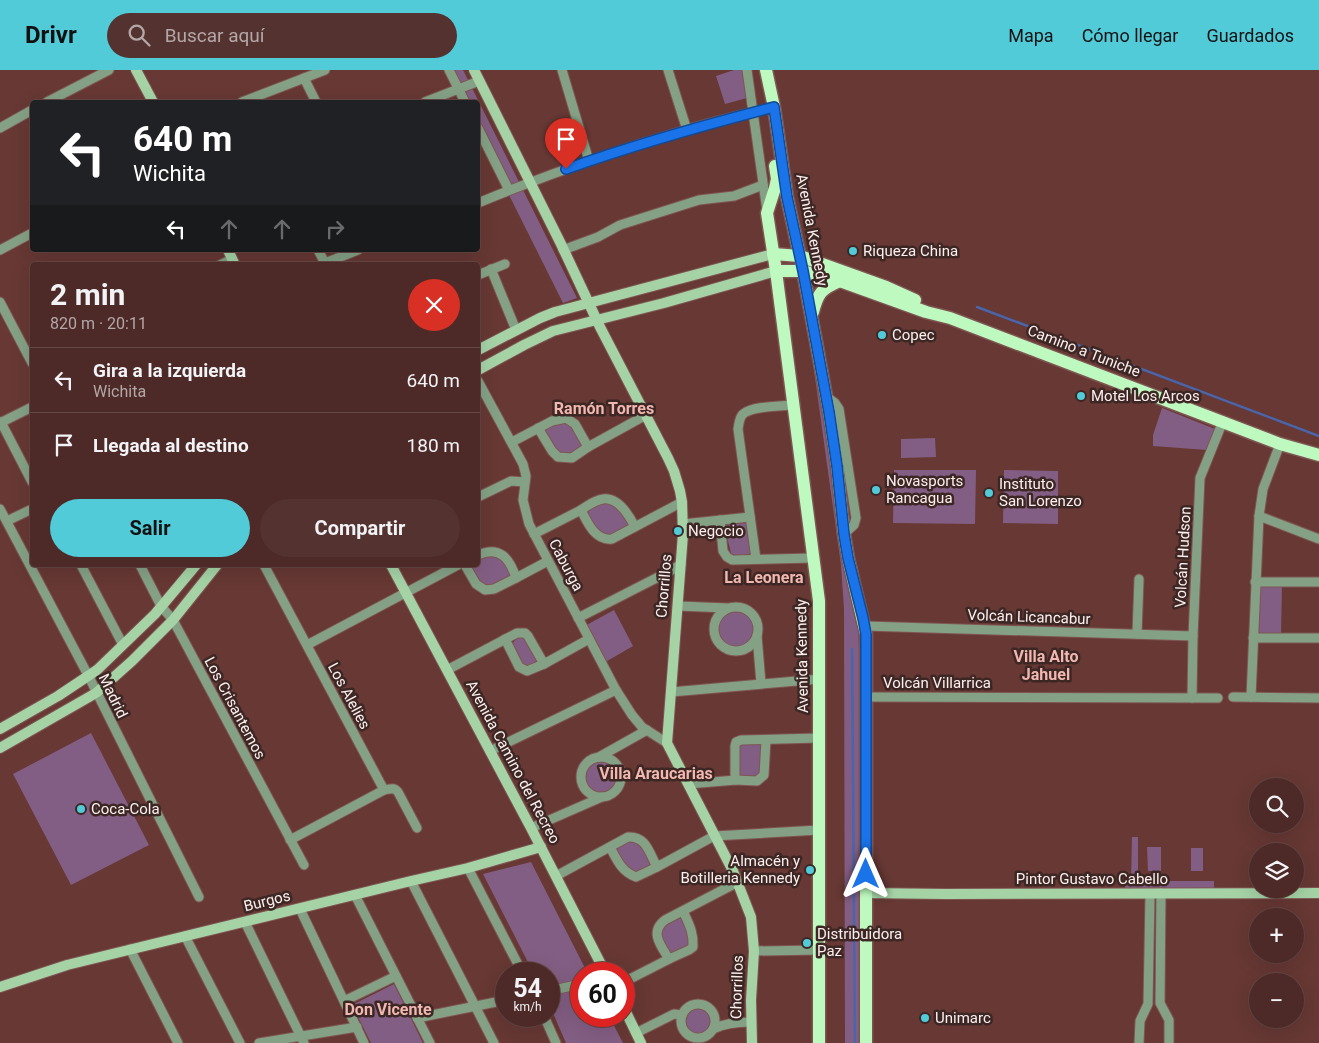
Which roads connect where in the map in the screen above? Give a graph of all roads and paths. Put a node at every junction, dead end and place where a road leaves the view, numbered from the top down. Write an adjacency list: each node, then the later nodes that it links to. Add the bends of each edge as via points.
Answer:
1 (109, 70): 13 (street)
2 (136, 70): 14 (street)
3 (325, 70): 10 (street)
4 (449, 70): 12 (street)
5 (474, 70): 11 (street, Chorrillos)
6 (562, 70): 25 (street)
7 (668, 70): 23 (street)
8 (747, 70): 21 (street, Avenida Kennedy)
9 (766, 70): 19 (main road, Avenida Kennedy)
10 (304, 78): 15 (street); 16 (street)
11 (479, 81): 12 (street); 26 (street, Chorrillos)
12 (458, 90): 17 (street); 18 (street)
13 (51, 100)
14 (151, 100)
15 (247, 100)
16 (315, 100)
17 (430, 100)
18 (464, 100)
19 (771, 108): 21 (street); 30 (main road, Avenida Kennedy, via 777,179); 36 (main road, Avenida Kennedy)
20 (30, 111): 22 (street)
21 (753, 111): 23 (street); 27 (street, Avenida Kennedy)
22 (0, 128)
23 (687, 130): 25 (street)
24 (480, 132): 28 (street)
25 (589, 161): 26 (street)
26 (530, 182): 28 (street); 33 (street, Chorrillos)
27 (763, 185): 30 (street, Avenida Kennedy); 33 (street, via 734,196 699,200 629,222)
28 (509, 190): 29 (street)
29 (480, 201)
30 (767, 213): 35 (main road, Avenida Kennedy)
31 (30, 234): 32 (street)
32 (0, 250)
33 (563, 250): 47 (street, Chorrillos)
34 (353, 252): 37 (street)
35 (773, 254): 36 (main road, Camino a Tuniche); 40 (street); 41 (main road, Avenida Kennedy)
36 (800, 256): 42 (main road, Avenida Kennedy); 49 (main road, Camino a Tuniche, via 886,287)
37 (330, 262)
38 (505, 264): 39 (street)
39 (492, 270): 43 (street); 51 (street)
40 (714, 270): 45 (street); 47 (street)
41 (776, 271): 42 (main road, Camino a Tuniche); 45 (street); 56 (main road, Avenida Kennedy)
42 (803, 271): 44 (main road, Camino a Tuniche); 48 (main road, Avenida Kennedy)
43 (480, 274)
44 (840, 281): 48 (main road, via 829,285 818,296); 49 (main road, Camino a Tuniche)
45 (718, 288): 50 (street)
46 (0, 302): 53 (street)
47 (589, 303): 50 (street, Chorrillos); 51 (street, via 540,318)
48 (812, 317): 106 (main road, Avenida Kennedy, via 837,466 848,558)
49 (950, 318): 59 (main road, Camino a Tuniche)
50 (596, 320): 54 (street, via 546,334); 58 (street, Chorrillos)
51 (516, 330): 52 (street)
52 (480, 349)
53 (30, 359)
54 (480, 369)
55 (480, 385): 62 (street, Caburga)
56 (794, 405): 74 (street, via 752,410 740,419 738,429); 82 (main road, Avenida Kennedy)
57 (30, 408): 60 (street)
58 (646, 415): 64 (street); 69 (street, Chorrillos, via 674,471)
59 (1223, 421): 63 (main road, Camino a Tuniche); 109 (street, Volcán Hudson, via 1200,478)
60 (0, 423): 66 (street)
61 (538, 428): 62 (street); 64 (street, via 566,418 575,424); 64 (street, via 558,457 572,458)
62 (512, 442): 67 (street, Caburga, via 523,464)
63 (1280, 444): 65 (main road, Camino a Tuniche); 73 (street, via 1263,489)
64 (588, 446)
65 (1319, 455)
66 (30, 478)
67 (526, 482): 68 (street, via 511,481); 79 (street, Caburga, via 523,500 528,524)
68 (480, 496)
69 (682, 502): 77 (street, Chorrillos); 78 (street)
70 (0, 509): 76 (street, Madrid)
71 (30, 510): 76 (street)
72 (581, 510): 78 (street, via 598,500 608,499 626,511); 78 (street, via 602,538 612,539); 79 (street)
73 (1259, 516): 80 (street); 98 (street)
74 (750, 517): 75 (street); 83 (street)
75 (720, 520): 77 (street); 83 (street, via 723,551 727,557 732,560)
76 (7, 522): 86 (street, Madrid)
77 (683, 524): 85 (street, Chorrillos)
78 (635, 527)
79 (534, 534): 84 (street, Caburga)
80 (1319, 539)
81 (480, 554): 96 (street, via 490,551 502,555 508,559)
82 (813, 558): 83 (street); 119 (main road, Avenida Kennedy, via 819,601)
83 (756, 559)
84 (548, 561): 96 (street); 104 (street, Caburga)
85 (681, 564): 102 (street, Chorrillos); 104 (street)
86 (30, 565)
87 (31, 567): 118 (street, Madrid)
88 (82, 567): 114 (street)
89 (141, 567): 101 (street, Los Crisantemos)
90 (194, 567): 101 (street)
91 (215, 567): 105 (street)
92 (265, 567): 115 (street, Los Alelies)
93 (392, 567): 100 (street, Avenida Camino del Recreo)
94 (454, 567): 100 (street)
95 (466, 567): 96 (street, via 476,584 485,590)
96 (516, 578)
97 (1139, 579): 107 (street)
98 (1255, 582): 99 (street); 110 (street)
99 (1319, 582)
100 (406, 592): 115 (street); 117 (street, Avenida Camino del Recreo)
101 (161, 606): 105 (street, Los Crisantemos); 114 (street)
102 (678, 606): 103 (street); 122 (street, Chorrillos)
103 (728, 608): 108 (street, via 740,607 751,613 757,623); 108 (street, via 717,616 714,623 715,637 723,648 743,650)
104 (578, 618): 113 (street, Caburga)
105 (173, 620): 123 (street); 146 (street, Los Crisantemos)
106 (865, 626): 107 (street, Volcán Licancabur); 124 (main road, Avenida Kennedy)
107 (1137, 634): 109 (street, Volcán Licancabur)
108 (757, 635): 120 (street)
109 (1194, 636): 127 (street, Volcán Hudson)
110 (1253, 638): 111 (street); 126 (street)
111 (1319, 638)
112 (505, 639): 116 (street, via 525,633); 116 (street, via 519,667 527,671); 117 (street)
113 (589, 639): 116 (street); 121 (street, Caburga)
114 (123, 645): 118 (street)
115 (307, 645): 140 (street, Los Alelies)
116 (544, 664)
117 (447, 670): 136 (street, Avenida Camino del Recreo)
118 (89, 677): 123 (street, Madrid); 130 (street)
119 (820, 679): 120 (street); 132 (main road, Avenida Kennedy)
120 (760, 683): 122 (street)
121 (616, 690): 131 (street, Caburga, via 632,715); 136 (street)
122 (671, 692): 134 (street, Chorrillos)
123 (96, 693): 135 (street); 159 (street, Madrid)
124 (866, 697): 127 (street, Volcán Villarrica); 155 (main road, Avenida Kennedy)
125 (1233, 697): 126 (street)
126 (1251, 697): 129 (street)
127 (1192, 698): 128 (street, Volcán Villarrica)
128 (1218, 698)
129 (1319, 698)
130 (0, 729)
131 (647, 730): 134 (street, Caburga); 137 (street)
132 (819, 738): 133 (street); 144 (main road, Avenida Kennedy)
133 (766, 740): 138 (street, via 764,775 757,780); 138 (street, via 736,742)
134 (667, 743): 139 (street, Chorrillos)
135 (0, 748)
136 (490, 751): 143 (street, Avenida Camino del Recreo)
137 (599, 757): 141 (street, via 588,763 582,780 591,794); 141 (street, via 616,764 621,775 619,787)
138 (736, 780): 139 (street)
139 (688, 784): 145 (street, Chorrillos)
140 (384, 790): 142 (street, via 396,789); 146 (street)
141 (603, 797): 143 (street)
142 (416, 828)
143 (531, 828): 148 (street, Avenida Camino del Recreo)
144 (819, 830): 145 (street); 165 (main road, Avenida Kennedy)
145 (714, 836): 150 (street); 154 (street, Chorrillos)
146 (290, 840): 149 (street, Los Crisantemos)
147 (610, 846): 150 (street, via 630,875 636,877); 150 (street, via 628,837 639,838 645,842); 152 (street)
148 (541, 847): 151 (street, Burgos); 152 (street, Avenida Camino del Recreo)
149 (304, 865)
150 (656, 866)
151 (468, 868): 153 (street, Burgos); 168 (street)
152 (556, 876): 169 (street, Avenida Camino del Recreo)
153 (410, 881): 158 (street, Burgos); 175 (street)
154 (738, 882): 161 (street); 166 (street, Chorrillos, via 751,917)
155 (866, 893): 157 (street, Pintor Gustavo Cabello); 195 (main road, Avenida Kennedy)
156 (1319, 893): 157 (street, Pintor Gustavo Cabello)
157 (1155, 894): 196 (street, via 1148,1004 1140,1020); 197 (street, via 1160,1003 1169,1020)
158 (355, 895): 160 (street, Burgos); 170 (street)
159 (199, 897)
160 (300, 908): 162 (street, Burgos); 173 (street)
161 (683, 911): 167 (street, via 660,923 659,942); 167 (street, via 692,928 693,946)
162 (245, 922): 163 (street, Burgos); 184 (street)
163 (185, 936): 164 (street, Burgos); 186 (street)
164 (130, 949): 172 (street, Burgos); 185 (street)
165 (818, 950): 166 (street); 194 (main road, Avenida Kennedy)
166 (754, 951): 178 (street, Chorrillos)
167 (669, 959): 171 (street)
168 (517, 962)
169 (600, 962)
170 (396, 976): 173 (street); 177 (street)
171 (635, 976)
172 (0, 987)
173 (344, 1001): 179 (street)
174 (495, 1002): 175 (street)
175 (475, 1006): 177 (street); 190 (street)
176 (682, 1014): 182 (street, via 682,1026 688,1035 704,1036); 182 (street, via 689,1006 706,1005 715,1018); 183 (street, via 674,1014)
177 (417, 1018): 189 (street)
178 (751, 1022): 182 (street); 193 (street, Chorrillos)
179 (356, 1027): 184 (street); 188 (street)
180 (549, 1027): 191 (street)
181 (633, 1027): 183 (street)
182 (713, 1029)
183 (636, 1033): 192 (street)
184 (302, 1040): 187 (street)
185 (178, 1043)
186 (240, 1043)
187 (259, 1043)
188 (364, 1043)
189 (430, 1043)
190 (494, 1043)
191 (556, 1043)
192 (641, 1043)
193 (752, 1043)
194 (819, 1043)
195 (866, 1043)
196 (1139, 1043)
197 (1169, 1043)

